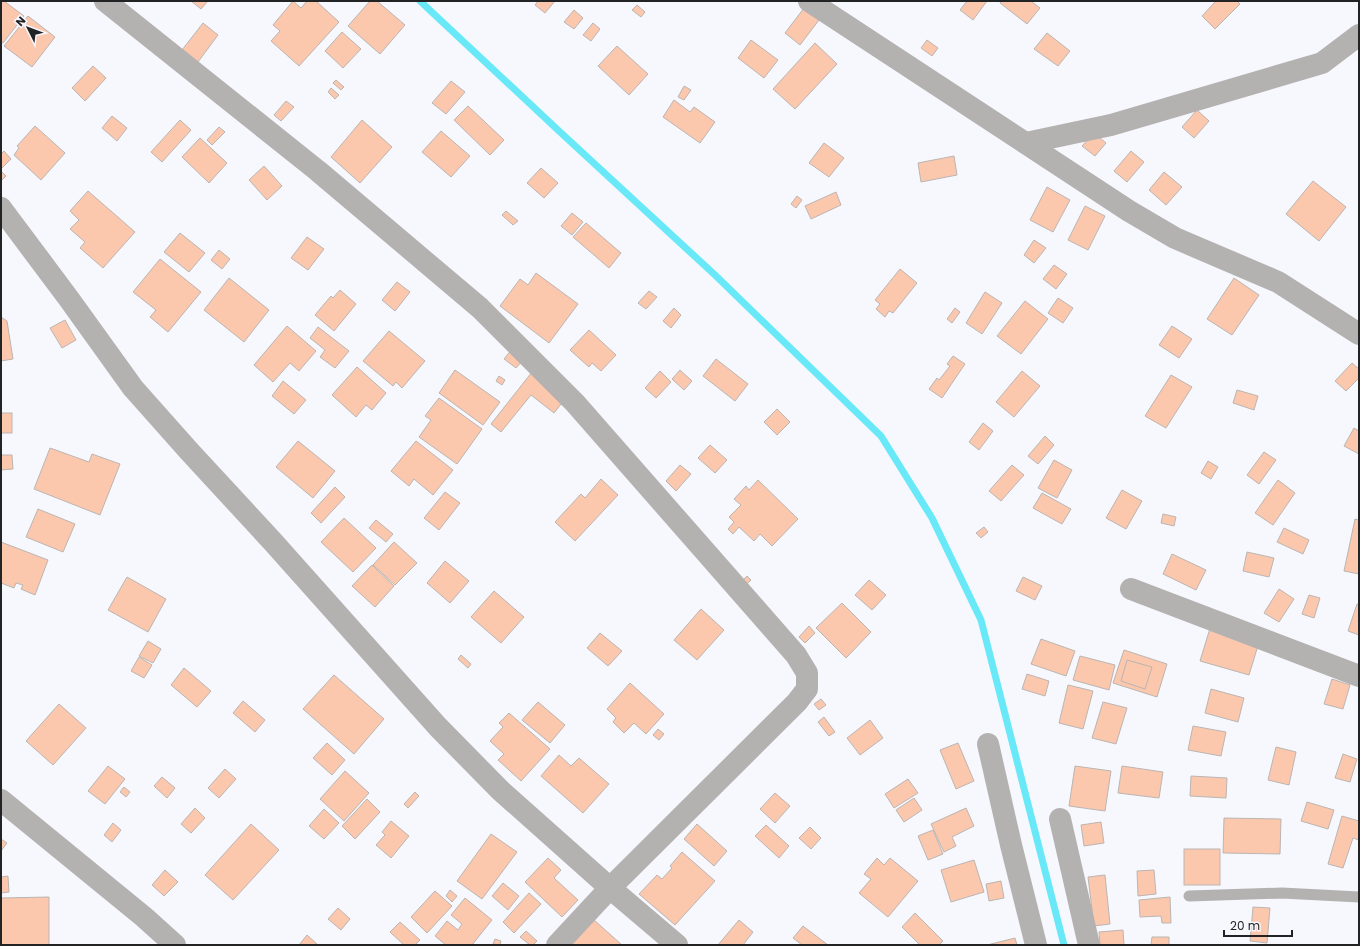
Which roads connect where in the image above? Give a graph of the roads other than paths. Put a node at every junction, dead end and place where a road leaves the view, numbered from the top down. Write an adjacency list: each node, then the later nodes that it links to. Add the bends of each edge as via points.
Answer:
1 (105, 1): 12 (street, via 318,171 480,308 575,403 796,655 807,673 807,689 797,702)
2 (809, 1): 4 (street)
3 (1359, 35): 4 (street, via 1322,63 1111,125)
4 (1026, 143): 6 (street, via 1176,238 1278,282)
5 (1, 208): 12 (street, via 133,388 189,451 438,728 500,790)
6 (1359, 334)
7 (1131, 589): 8 (street)
8 (1359, 676)
9 (988, 744): 18 (street)
10 (1, 800): 15 (street)
11 (1060, 819): 19 (street)
12 (610, 888): 16 (street); 17 (street)
13 (1189, 896): 14 (lane, via 1282,893)
14 (1359, 897)
15 (175, 945)
16 (557, 945)
17 (677, 945)
18 (1036, 945)
19 (1089, 945)

